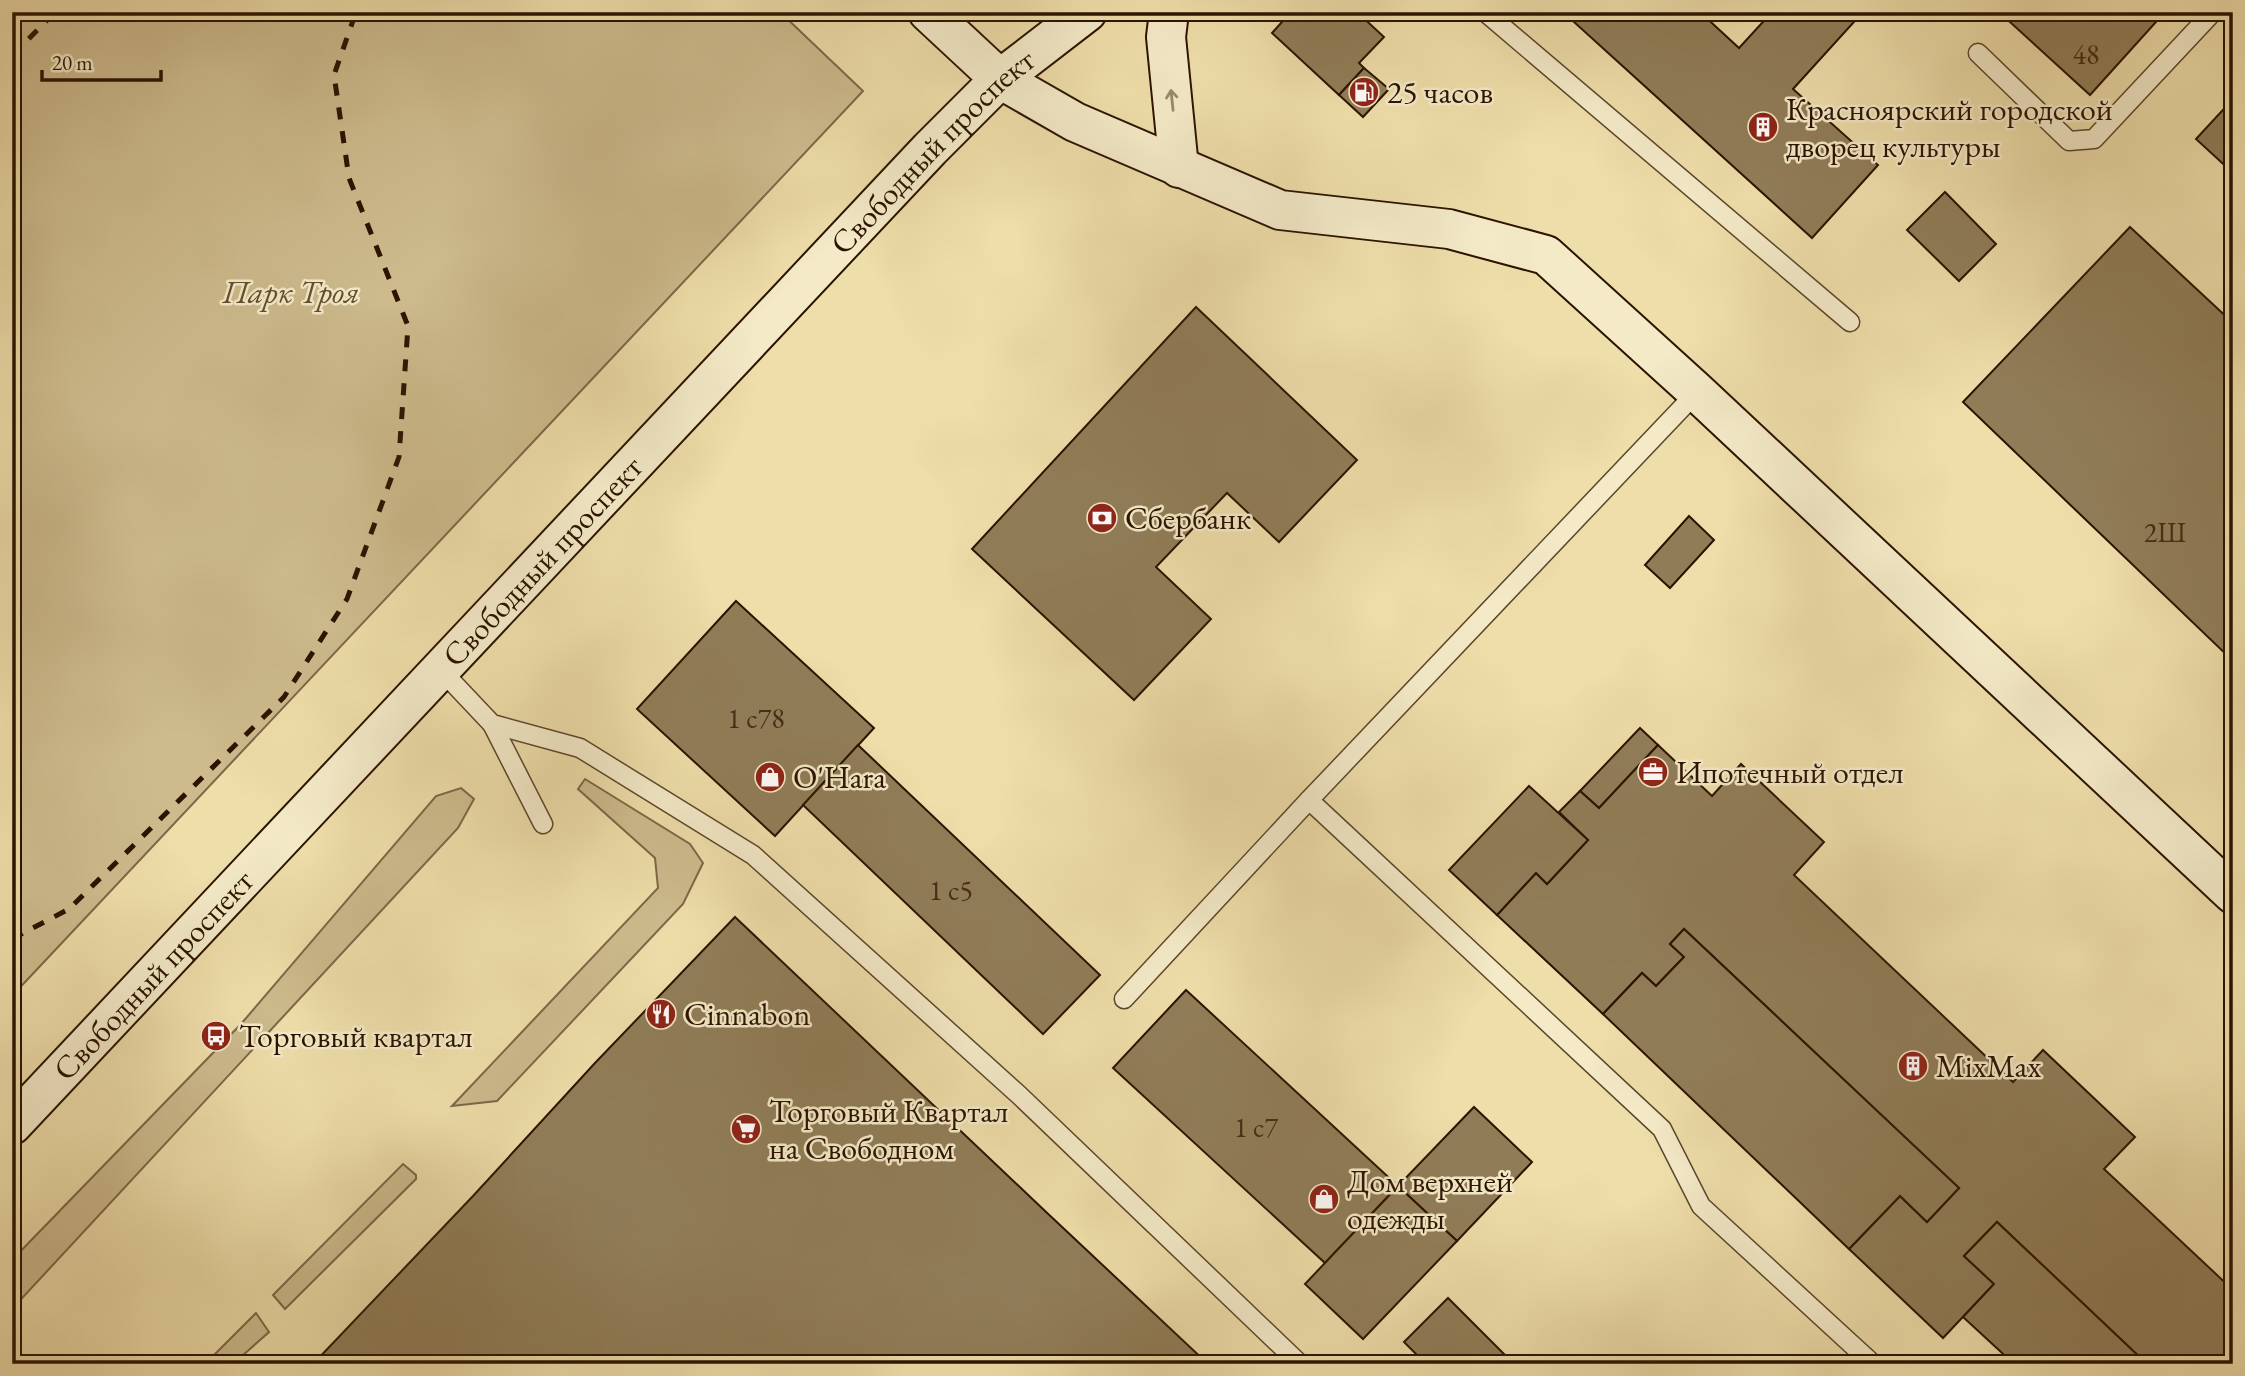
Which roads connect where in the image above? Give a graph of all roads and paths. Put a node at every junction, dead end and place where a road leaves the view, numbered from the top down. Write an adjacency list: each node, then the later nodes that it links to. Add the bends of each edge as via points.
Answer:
1 (928, 12): 7 (street)
2 (1087, 12): 7 (street, Свободный проспект)
3 (1169, 12): 8 (street, one-way to 3, via 1166,37)
4 (1485, 12): 9 (lane)
5 (2213, 12): 6 (lane, via 2094,139 2069,141)
6 (1978, 53)
7 (1000, 79): 8 (street, via 1075,122); 11 (street, Свободный проспект)
8 (1179, 168): 10 (street, via 1280,210 1449,229 1546,254)
9 (1850, 322)
10 (1697, 392): 13 (lane); 15 (street)
11 (440, 669): 12 (lane); 17 (street, Свободный проспект)
12 (492, 724): 14 (lane); 18 (lane, via 580,748 753,855 1019,1095)
13 (1309, 800): 16 (lane); 19 (lane, via 1662,1129 1701,1206)
14 (543, 824)
15 (2233, 894)
16 (1124, 999)
17 (12, 1125)
18 (1300, 1364)
19 (1873, 1364)

